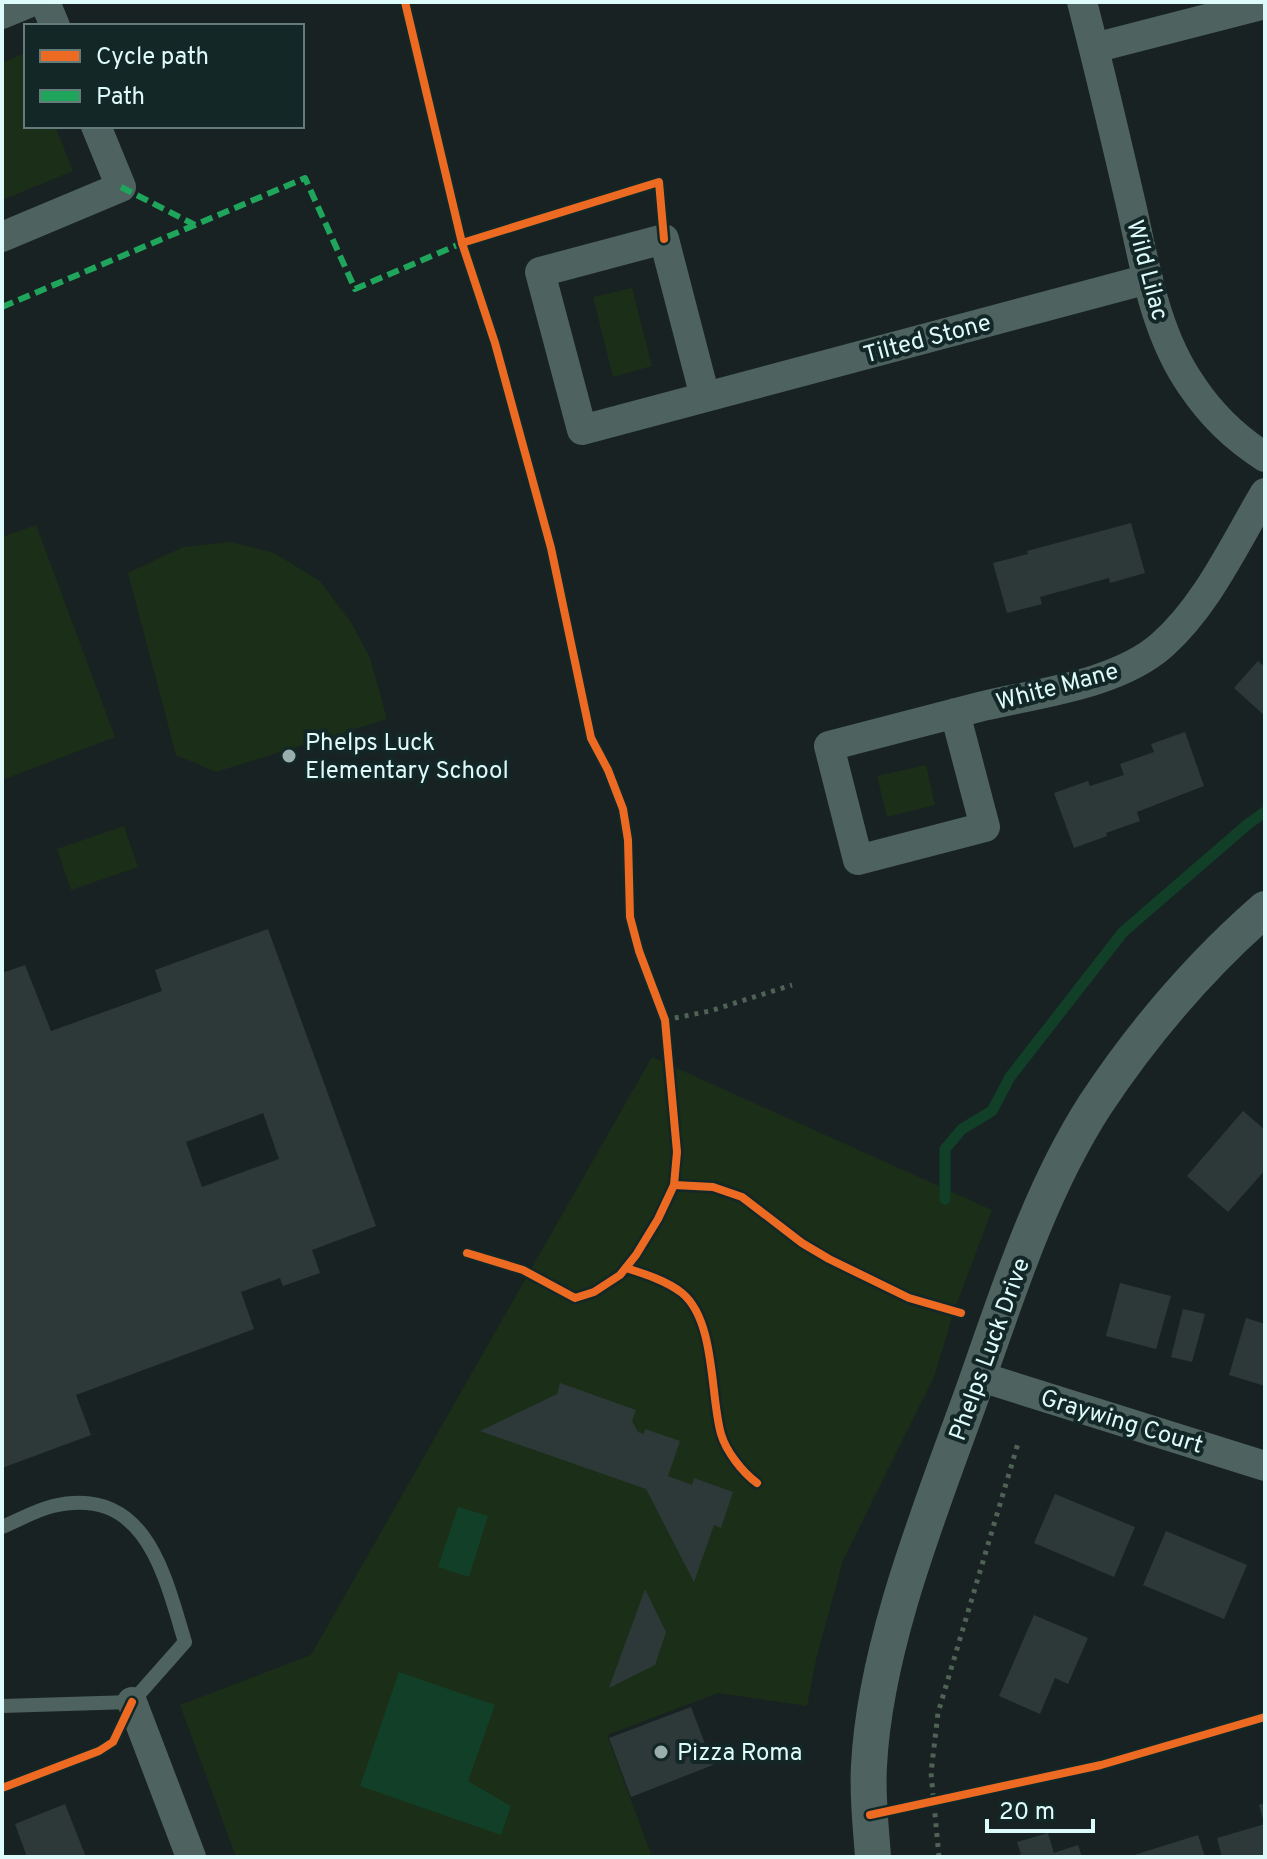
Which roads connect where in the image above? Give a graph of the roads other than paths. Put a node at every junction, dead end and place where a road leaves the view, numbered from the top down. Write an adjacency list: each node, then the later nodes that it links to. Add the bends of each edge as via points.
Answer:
1 (31, 2): 5 (street)
2 (45, 2): 6 (street)
3 (1082, 2): 7 (street, Wild Lilac)
4 (1265, 4): 7 (street)
5 (2, 14)
6 (54, 24)
7 (1094, 48): 10 (street, Wild Lilac)
8 (97, 128): 9 (street, via 121,187)
9 (2, 237)
10 (1148, 279): 11 (street, Tilted Stone); 12 (street, Wild Lilac, via 1168,342 1190,384 1230,431)
11 (705, 397): 11 (street, Tilted Stone, via 664,239 540,272 582,430)
12 (1265, 457)
13 (1265, 493): 14 (street, White Mane, via 1198,605 1161,646 1102,677)
14 (955, 713): 14 (street, White Mane, via 985,827 858,860 829,746)
15 (1265, 909): 16 (street, Phelps Luck Drive, via 1186,989 1094,1107 1026,1246)
16 (978, 1376): 17 (street, Graywing Court); 22 (street, Phelps Luck Drive, via 891,1636 875,1709 868,1767)
17 (1265, 1466)
18 (2, 1527): 19 (lane, via 75,1503 106,1507 146,1538 161,1564 185,1642)
19 (132, 1702): 20 (lane); 21 (street)
20 (2, 1706)
21 (191, 1857)
22 (873, 1857)

